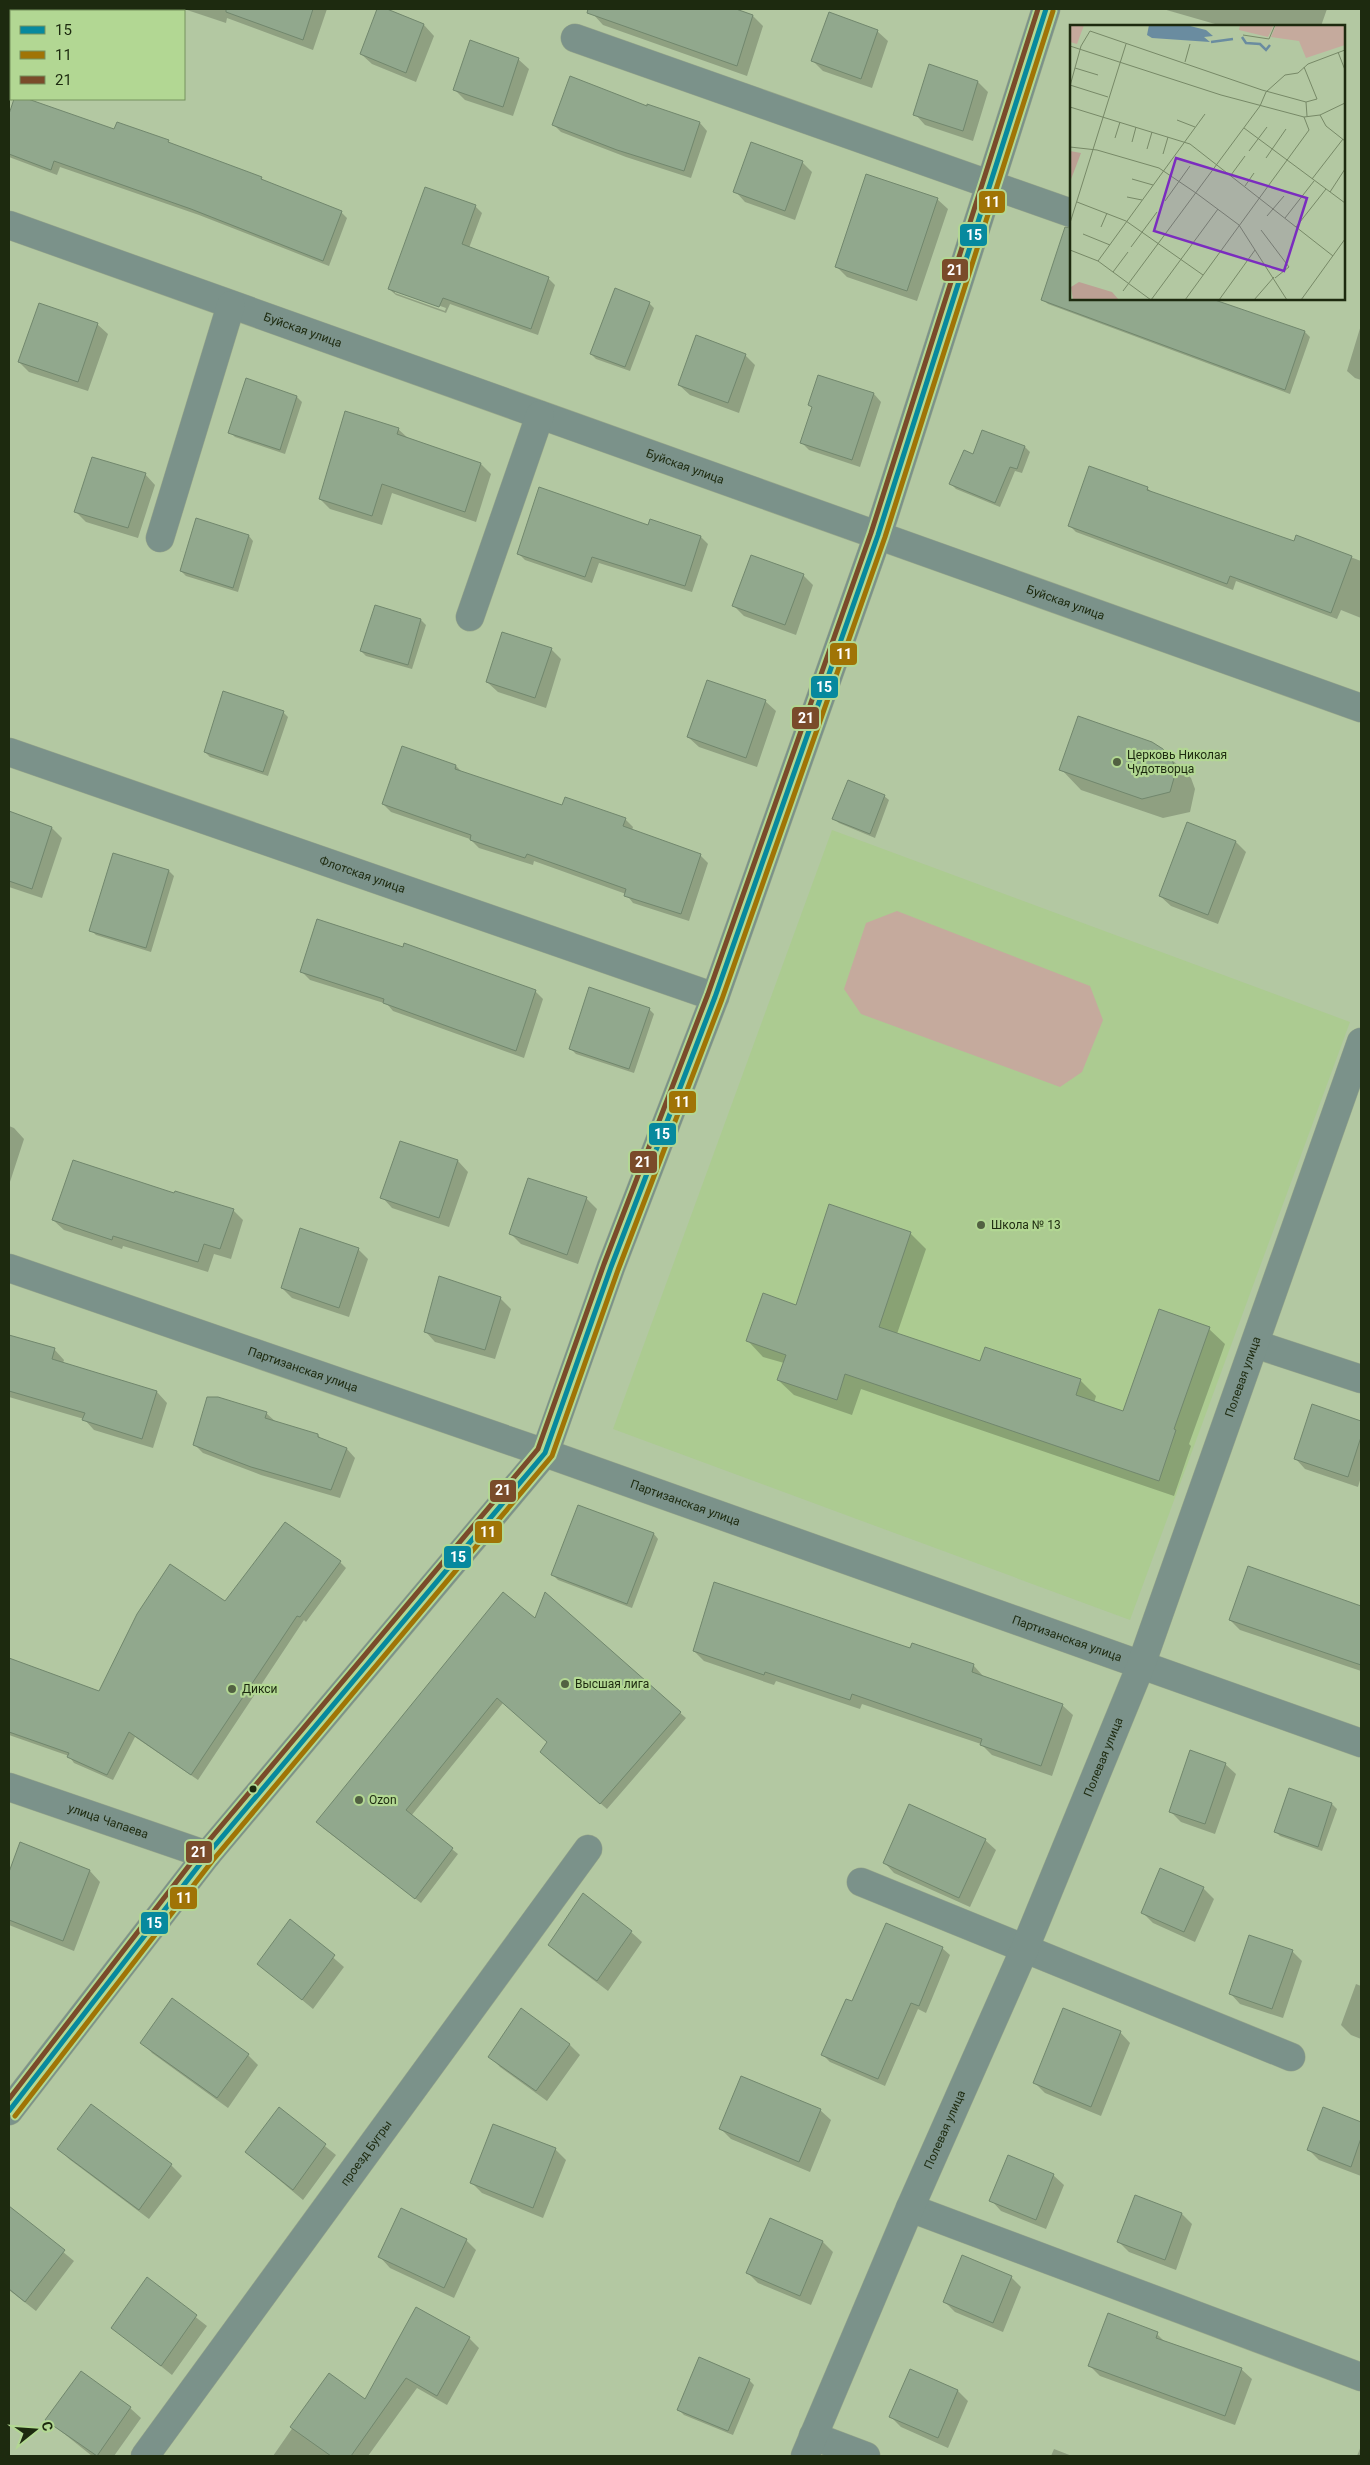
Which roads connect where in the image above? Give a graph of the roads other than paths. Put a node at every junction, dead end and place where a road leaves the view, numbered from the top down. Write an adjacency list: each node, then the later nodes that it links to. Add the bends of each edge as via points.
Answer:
1 (1046, 9): 3 (street)
2 (575, 38): 3 (street)
3 (990, 185): 4 (street); 8 (street)
4 (1070, 213)
5 (9, 225): 6 (street, Буйская улица)
6 (232, 305): 7 (street, Буйская улица); 9 (street)
7 (540, 414): 8 (street, Буйская улица); 10 (street)
8 (878, 535): 11 (street, Буйская улица); 13 (street)
9 (160, 538)
10 (470, 617)
11 (1361, 708)
12 (9, 752): 13 (street, Флотская улица)
13 (715, 997): 18 (street, via 611,1267)
14 (1361, 1044): 16 (street, Полевая улица)
15 (9, 1268): 18 (street, Партизанская улица)
16 (1255, 1344): 17 (street); 19 (street, Полевая улица)
17 (1361, 1379)
18 (545, 1453): 19 (street, Партизанская улица); 23 (street)
19 (1141, 1665): 20 (street, Партизанская улица); 25 (street, Полевая улица)
20 (1361, 1743)
21 (9, 1787): 23 (street, улица Чапаева)
22 (588, 1849): 31 (street, проезд Бугры)
23 (207, 1855): 27 (street)
24 (861, 1882): 25 (street)
25 (1025, 1948): 26 (street); 28 (street, Полевая улица)
26 (1291, 2057)
27 (9, 2111)
28 (910, 2208): 29 (street); 30 (street, Полевая улица)
29 (1361, 2378)
30 (809, 2446): 32 (street)
31 (145, 2456)
32 (866, 2456)

